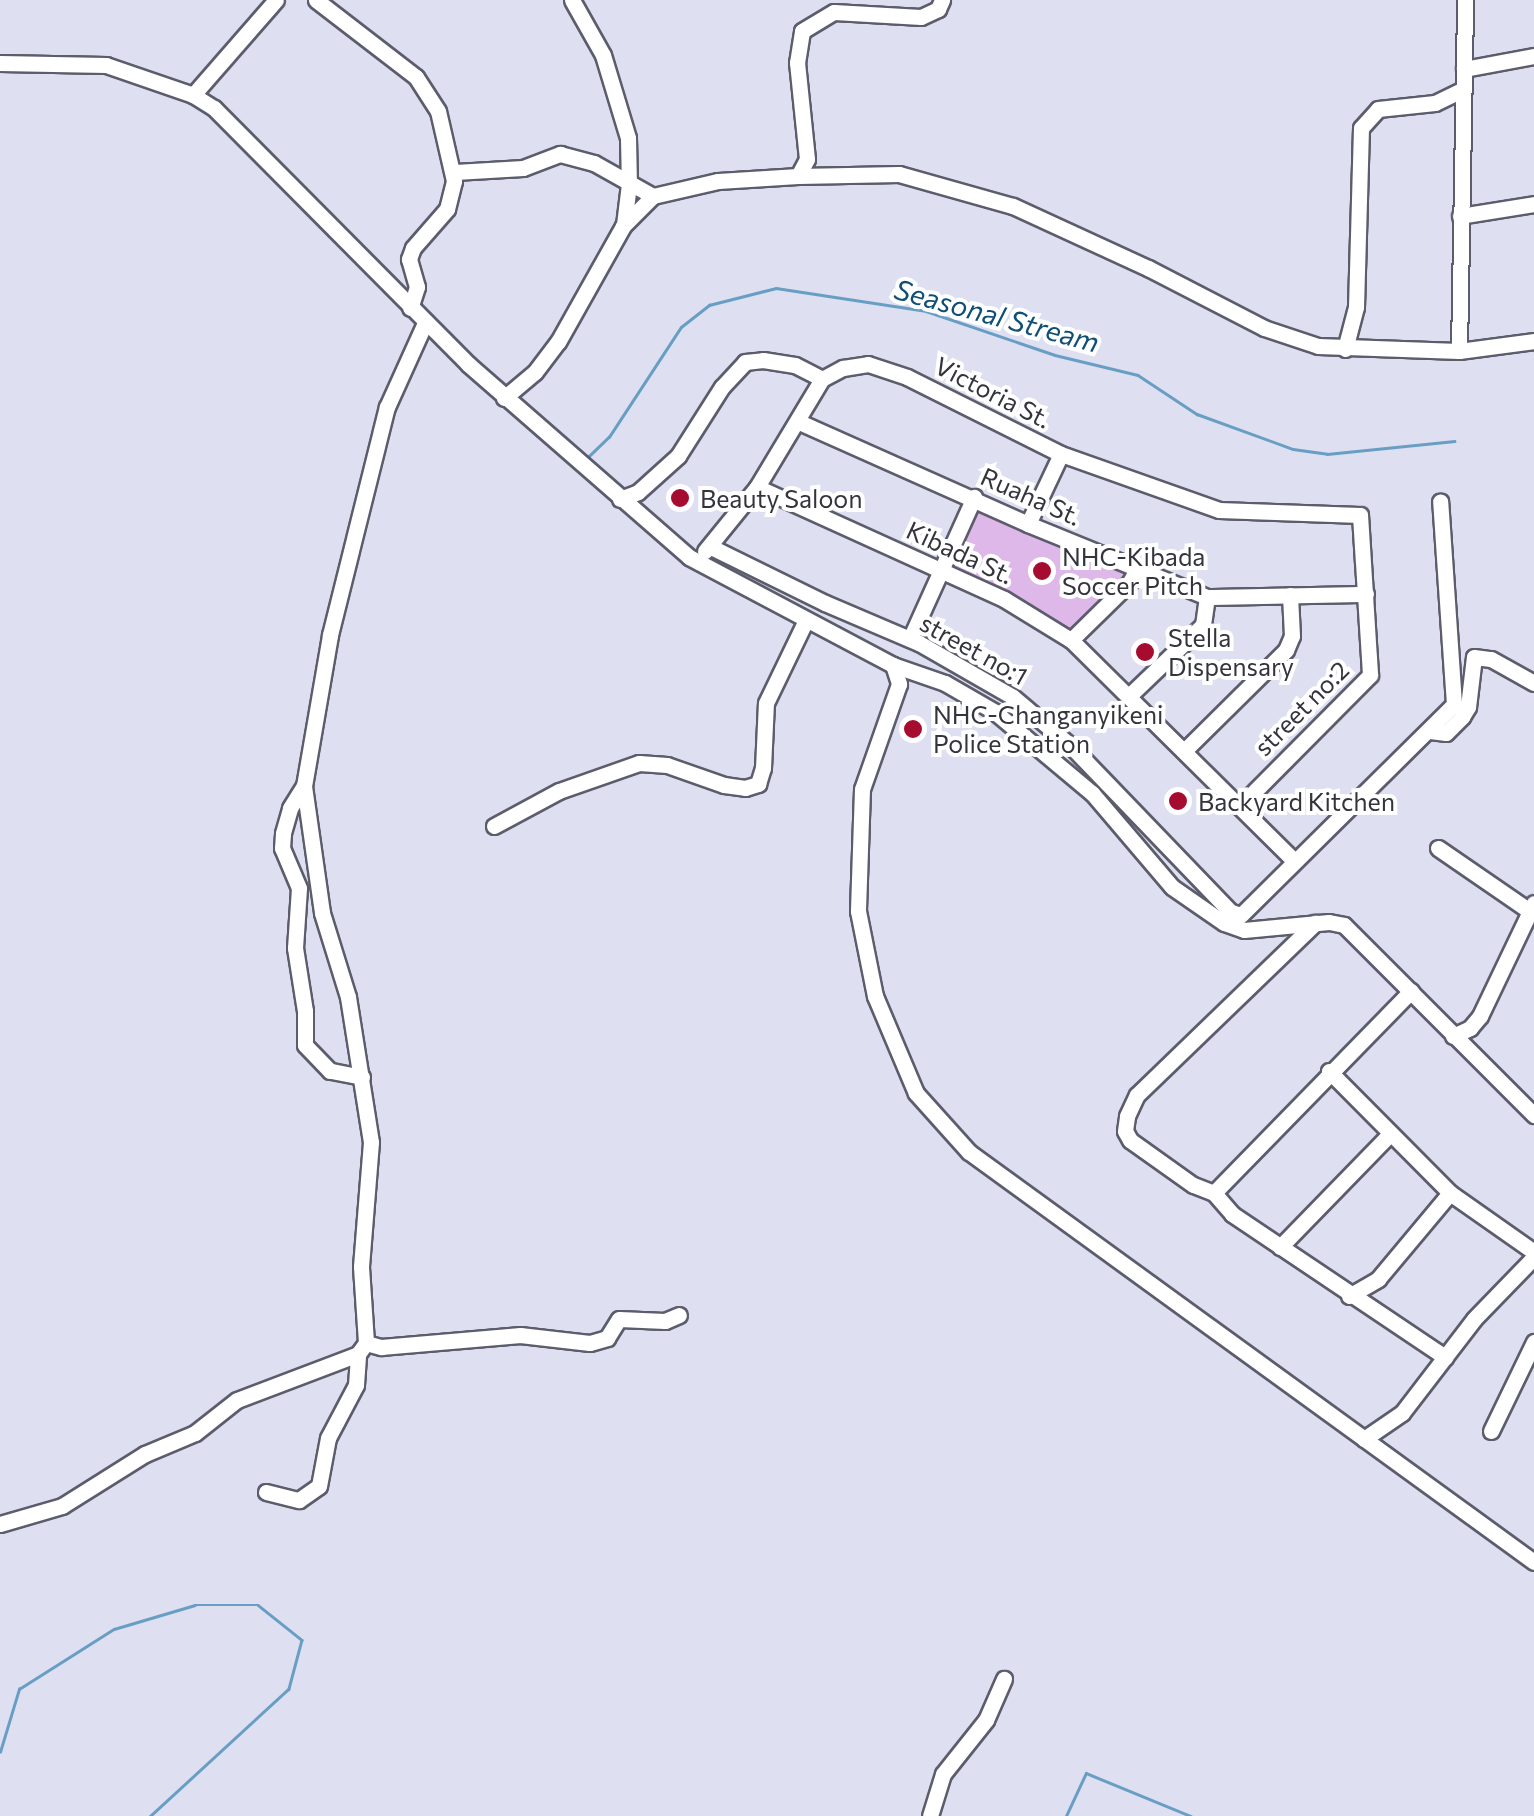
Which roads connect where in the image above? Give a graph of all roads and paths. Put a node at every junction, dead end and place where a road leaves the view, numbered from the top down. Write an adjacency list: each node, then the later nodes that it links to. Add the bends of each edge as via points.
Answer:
1 (276, 0): 10 (street)
2 (316, 0): 11 (street, via 425,87)
3 (572, 0): 13 (street, via 602,55 628,138)
4 (942, 0): 12 (street, via 921,17 834,12 802,31 797,63 807,158)
5 (1464, 0): 8 (street)
6 (1534, 56): 8 (street)
7 (0, 63): 10 (street, via 106,64)
8 (1464, 69): 9 (street)
9 (1464, 89): 16 (street); 21 (street, via 1434,102 1378,109 1361,128 1356,308)
10 (192, 95): 18 (street, via 239,130)
11 (454, 172): 13 (street, via 523,168 560,154 594,163); 18 (street, via 447,209 413,248 417,288)
12 (798, 176): 14 (street, via 718,181); 21 (street, via 899,174 1014,206 1264,328)
13 (629, 184): 14 (street); 17 (street)
14 (654, 196): 17 (street)
15 (1534, 204): 16 (street)
16 (1460, 216): 22 (street)
17 (623, 226): 24 (street, via 558,342)
18 (410, 308): 19 (street)
19 (425, 323): 24 (street); 48 (street, via 383,422 330,635)
20 (1534, 340): 22 (street)
21 (1345, 349): 22 (street)
22 (1459, 350)
23 (822, 379): 25 (street); 26 (street, Victoria St., via 850,366 883,368); 29 (street, via 794,364 745,362 678,456)
24 (504, 398): 29 (street)
25 (799, 422): 27 (street); 28 (street, Ruaha St.)
26 (1061, 454): 31 (street, Victoria St., via 1219,510); 32 (street)
27 (757, 487): 33 (street); 36 (street, Kibada St.)
28 (974, 497): 32 (street, Ruaha St.); 36 (street)
29 (620, 500): 34 (street)
30 (1440, 501): 46 (street, street no:1, via 1454,704)
31 (1360, 515): 37 (street, street no:2)
32 (1028, 524): 35 (street, Ruaha St.)
33 (711, 547): 34 (street); 41 (street, street no:1)
34 (694, 560): 40 (street)
35 (1136, 569): 39 (street, Ruaha St.); 42 (street)
36 (942, 570): 41 (street); 42 (street, Kibada St.)
37 (1366, 594): 38 (street, Ruaha St.); 49 (street, street no:2, via 1370,675)
38 (1290, 596): 39 (street, Ruaha St.); 47 (street, via 1286,650)
39 (1207, 597): 45 (street, via 1203,625)
40 (805, 622): 43 (street); 50 (street, via 766,703 758,784 724,785 667,765 639,763 559,790)
41 (910, 639): 52 (street, street no:1, via 971,670 1050,726 1231,912 1246,914)
42 (1071, 640): 45 (street, Kibada St.)
43 (893, 665): 54 (street, via 995,712 1092,793 1172,887 1224,923 1244,930); 71 (street, via 899,684 862,789 858,911 875,996 916,1092 969,1152)
44 (1534, 683): 46 (street, via 1492,658 1474,657 1468,707 1446,733)
45 (1131, 694): 47 (street, Kibada St.)
46 (1430, 731): 52 (street, street no:1)
47 (1185, 750): 49 (street, Kibada St.)
48 (304, 786): 58 (street, via 323,921 345,984); 58 (street, via 290,808 282,848 299,888 295,948 305,1045 330,1071)
49 (1240, 806): 52 (street, Kibada St.)
50 (494, 826)
51 (1438, 848): 53 (street)
52 (1294, 860)
53 (1533, 910): 56 (street, via 1480,1016)
54 (1315, 923): 55 (street, via 1344,925); 61 (street, via 1136,1095 1127,1116 1130,1140)
55 (1411, 991): 56 (street); 57 (street)
56 (1453, 1036): 59 (street)
57 (1329, 1071): 60 (street); 61 (street)
58 (362, 1077): 68 (street, via 372,1142)
59 (1534, 1115)
60 (1390, 1134): 62 (street); 63 (street)
61 (1214, 1193): 63 (street, via 1232,1214)
62 (1450, 1193): 64 (street); 65 (street, via 1378,1279)
63 (1280, 1246): 65 (street)
64 (1534, 1254): 69 (street)
65 (1349, 1296): 69 (street)
66 (679, 1316): 68 (street, via 619,1319 607,1338 590,1343 520,1335)
67 (1534, 1342): 70 (street)
68 (362, 1349): 72 (street, via 356,1385 328,1438 319,1486 299,1500); 73 (street, via 258,1390 62,1506)
69 (1445, 1357): 71 (street, via 1402,1413)
70 (1491, 1432)
71 (1364, 1439): 74 (street)
72 (266, 1492)
73 (0, 1524)
74 (1534, 1562)
75 (1004, 1678): 76 (street, via 986,1720 943,1774)
76 (930, 1816)

